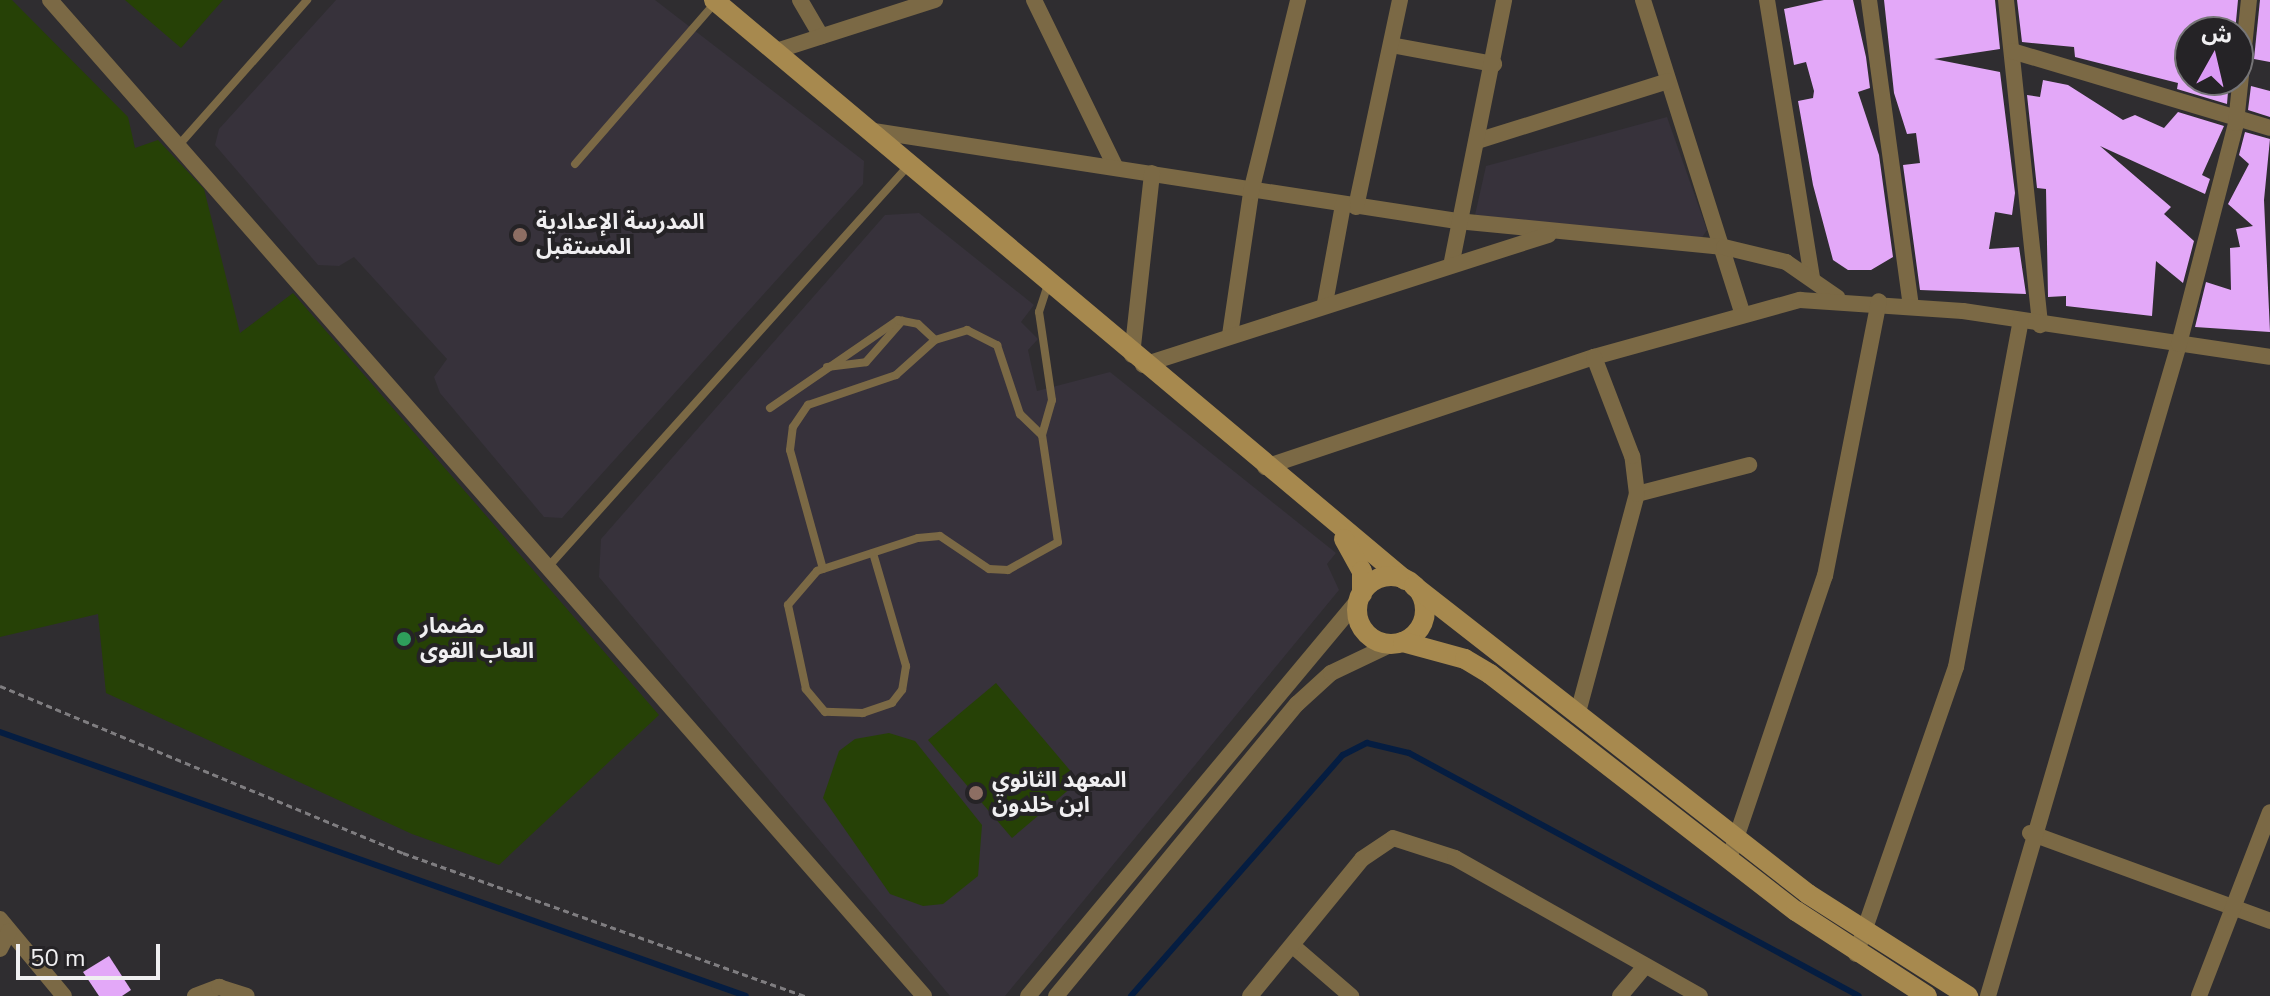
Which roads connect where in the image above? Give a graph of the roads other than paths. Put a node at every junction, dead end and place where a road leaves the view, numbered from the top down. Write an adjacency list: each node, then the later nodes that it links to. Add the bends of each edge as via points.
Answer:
1 (50, 0): 25 (street)
2 (307, 0): 25 (lane)
3 (800, 0): 15 (street)
4 (935, 0): 15 (street)
5 (1034, 0): 28 (street)
6 (1298, 0): 30 (street)
7 (1400, 0): 16 (street)
8 (1504, 0): 19 (street)
9 (1643, 0): 20 (street)
10 (1767, 0): 36 (street)
11 (1869, 0): 41 (street)
12 (2006, 0): 18 (street)
13 (2249, 0): 21 (street)
14 (715, 1): 17 (street); 26 (lane)
15 (821, 36): 17 (street)
16 (1391, 45): 19 (street); 31 (street)
17 (779, 50): 23 (street)
18 (2012, 51): 21 (street); 45 (street)
19 (1494, 64): 24 (street)
20 (1668, 81): 24 (street); 34 (street)
21 (2236, 123): 22 (street); 48 (street)
22 (2270, 128)
23 (867, 130): 27 (street); 28 (street)
24 (1477, 141): 32 (street)
25 (178, 146): 60 (street)
26 (575, 164)
27 (909, 165): 37 (street); 60 (lane)
28 (1115, 166): 29 (street)
29 (1152, 173): 30 (street); 51 (street)
30 (1251, 192): 31 (street); 46 (street)
31 (1349, 206): 32 (street); 40 (street)
32 (1457, 221): 33 (street); 35 (street)
33 (1560, 232): 34 (street); 35 (street)
34 (1724, 247): 36 (street, via 1786,262); 42 (street)
35 (1452, 261): 40 (street)
36 (1812, 277): 38 (street)
37 (1048, 285): 51 (street); 54 (lane, via 1039,312 1052,400)
38 (1838, 298): 39 (street); 42 (street)
39 (1879, 301): 41 (street); 68 (street, via 1825,576)
40 (1325, 303): 46 (street)
41 (1911, 305): 43 (street)
42 (1742, 312): 49 (street)
43 (2021, 320): 45 (street); 73 (street, via 1956,667)
44 (902, 321): 47 (lane); 52 (lane); 52 (lane, via 866,362)
45 (2040, 325): 48 (street)
46 (1230, 335): 51 (street)
47 (935, 340): 54 (lane, via 967,330 997,345 1020,414); 61 (lane, via 896,375 808,405 793,427 790,450)
48 (2179, 344): 50 (street); 67 (street)
49 (1594, 357): 56 (street); 57 (street, via 1632,456)
50 (2270, 357)
51 (1138, 360): 56 (street)
52 (826, 367): 53 (lane)
53 (770, 408)
54 (1042, 435): 59 (lane, via 1059,530 1051,553 989,569 940,536)
55 (1749, 465): 57 (street)
56 (1265, 467): 58 (street)
57 (1637, 494): 65 (street)
58 (1333, 523): 62 (street); 63 (street, via 1358,560)
59 (873, 553): 61 (lane); 61 (lane, via 906,666 892,703 863,713 825,712 806,689 788,605 796,588)
60 (548, 567): 81 (street)
61 (823, 569)
62 (1410, 583): 63 (street, via 1386,577); 64 (street, via 1425,617); 65 (street)
63 (1361, 596): 64 (street, via 1363,630); 82 (street)
64 (1398, 643): 69 (street, via 1465,659 1490,674); 83 (street, via 1305,695)
65 (1577, 716): 68 (street)
66 (2270, 812): 70 (street)
67 (2030, 833): 70 (street); 90 (street)
68 (1738, 840): 69 (street); 73 (street)
69 (1729, 859): 76 (street)
70 (2235, 909): 71 (street); 91 (street)
71 (2270, 921)
72 (5, 925): 75 (street); 78 (street)
73 (1866, 935): 76 (street); 89 (street)
74 (1293, 946): 77 (street, via 1362,859 1385,840 1402,838 1455,858); 84 (street); 85 (street)
75 (0, 949)
76 (1856, 954): 88 (street)
77 (1645, 966): 86 (street); 87 (street)
78 (64, 996)
79 (195, 996): 80 (street, via 219,987)
80 (247, 996)
81 (924, 996)
82 (1028, 996)
83 (1056, 996)
84 (1250, 996)
85 (1351, 996)
86 (1620, 996)
87 (1700, 996)
88 (1927, 996)
89 (1968, 996)
90 (1988, 996)
91 (2199, 996)

